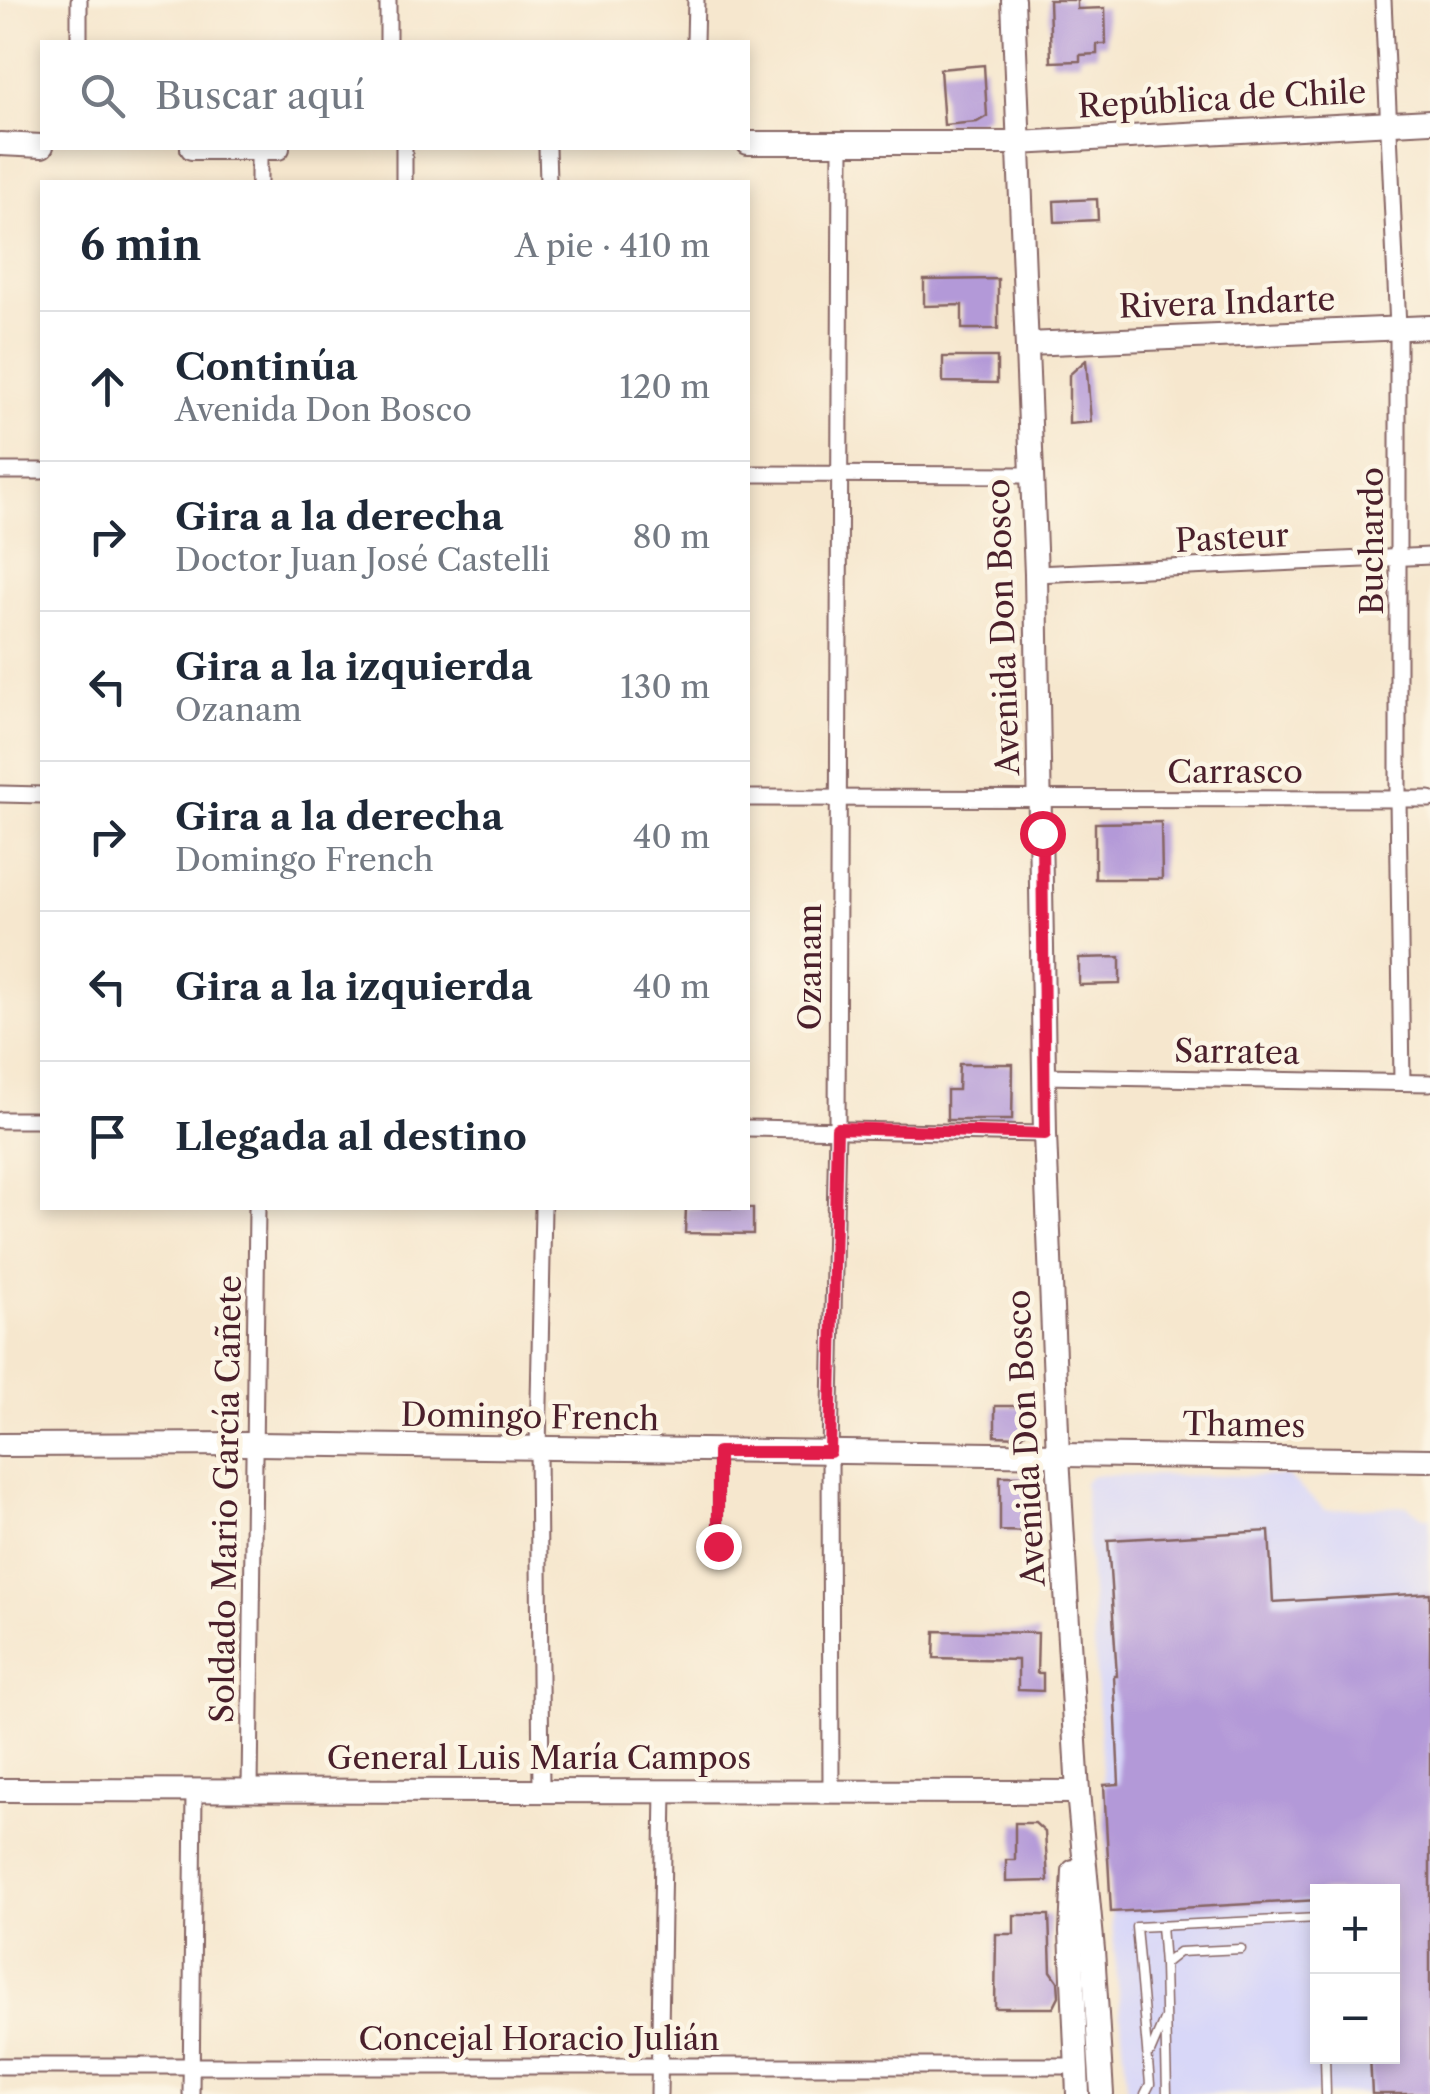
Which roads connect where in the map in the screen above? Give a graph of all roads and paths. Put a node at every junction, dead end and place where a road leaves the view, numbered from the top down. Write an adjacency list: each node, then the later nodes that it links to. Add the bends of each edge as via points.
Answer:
1 (79, 0): 6 (street)
2 (388, 0): 7 (street)
3 (696, 0): 8 (street)
4 (1013, 0): 12 (main road, Avenida Don Bosco)
5 (1383, 0): 10 (street, Buchardo)
6 (79, 40)
7 (388, 40)
8 (695, 40)
9 (1430, 121): 10 (main road, República de Chile)
10 (1387, 123): 12 (main road, República de Chile); 23 (street, Buchardo)
11 (750, 143): 14 (main road, República de Chile)
12 (1018, 143): 14 (main road, República de Chile); 24 (main road, Avenida Don Bosco)
13 (0, 144): 15 (main road)
14 (841, 144): 28 (street, Ozanam)
15 (40, 146)
16 (259, 150): 19 (street)
17 (404, 150): 20 (street)
18 (548, 150): 21 (street)
19 (260, 180)
20 (404, 180)
21 (548, 180)
22 (1430, 326): 23 (main road, Rivera Indarte)
23 (1398, 328): 24 (main road, Rivera Indarte); 31 (street, Buchardo)
24 (1028, 344): 29 (main road, Avenida Don Bosco)
25 (0, 472): 26 (street)
26 (40, 472)
27 (750, 474): 28 (street)
28 (839, 474): 29 (street); 35 (street, Ozanam)
29 (1031, 475): 32 (main road, Avenida Don Bosco)
30 (1430, 556): 31 (street, Pasteur)
31 (1400, 558): 32 (street, Pasteur); 37 (street, Buchardo)
32 (1036, 574): 39 (main road, Avenida Don Bosco)
33 (0, 794): 34 (street)
34 (40, 795)
35 (839, 797): 36 (street, Carrasco); 39 (street, Carrasco); 46 (street, Ozanam)
36 (750, 798)
37 (1398, 799): 38 (street, Carrasco); 39 (street, Carrasco); 41 (street, Buchardo)
38 (1430, 799)
39 (1041, 801): 40 (main road, Avenida Don Bosco)
40 (1044, 1076): 41 (street, Sarratea); 47 (main road, Avenida Don Bosco)
41 (1402, 1082): 42 (street, Sarratea)
42 (1430, 1083)
43 (0, 1120): 44 (street)
44 (40, 1120)
45 (750, 1128): 46 (street)
46 (837, 1128): 47 (street); 54 (street, Ozanam)
47 (1045, 1134): 55 (main road, Avenida Don Bosco)
48 (257, 1210): 50 (street, Soldado Mario García Cañete)
49 (544, 1210): 52 (street)
50 (256, 1444): 51 (main road, Domingo French); 52 (main road, Domingo French); 60 (street, Soldado Mario García Cañete)
51 (0, 1445)
52 (538, 1450): 53 (main road, Domingo French); 58 (street)
53 (718, 1452): 54 (main road, Domingo French); 57 (lane)
54 (830, 1452): 55 (main road, Domingo French); 63 (street, Ozanam)
55 (1058, 1456): 56 (main road, Thames); 64 (main road, Avenida Don Bosco)
56 (1430, 1460)
57 (718, 1546)
58 (541, 1789): 60 (main road, General Luis María Campos); 61 (main road, General Luis María Campos)
59 (0, 1790): 62 (main road, General Luis María Campos)
60 (250, 1790): 62 (main road, General Luis María Campos)
61 (664, 1790): 63 (main road, General Luis María Campos); 74 (street)
62 (194, 1791): 72 (street)
63 (831, 1792): 64 (main road, General Luis María Campos)
64 (1078, 1792): 75 (main road, Avenida Don Bosco, via 1071,1932); 76 (main road, Avenida Don Bosco)
65 (1310, 1918): 66 (lane)
66 (1160, 1926): 68 (lane); 70 (lane, via 1136,1927)
67 (1241, 1949): 68 (lane, via 1179,1952)
68 (1164, 1964): 69 (lane)
69 (1165, 2016): 70 (lane); 81 (lane)
70 (1148, 2058): 80 (lane)
71 (1324, 2064): 82 (lane)
72 (191, 2065): 73 (street, Concejal Horacio Julián); 74 (street, Concejal Horacio Julián); 77 (street)
73 (0, 2066)
74 (660, 2066): 75 (street, Concejal Horacio Julián); 78 (street)
75 (1078, 2066): 76 (lane); 79 (main road, Avenida Don Bosco)
76 (1105, 2089)
77 (191, 2094)
78 (659, 2094)
79 (1078, 2094)
80 (1145, 2094)
81 (1168, 2094)
82 (1326, 2094)

